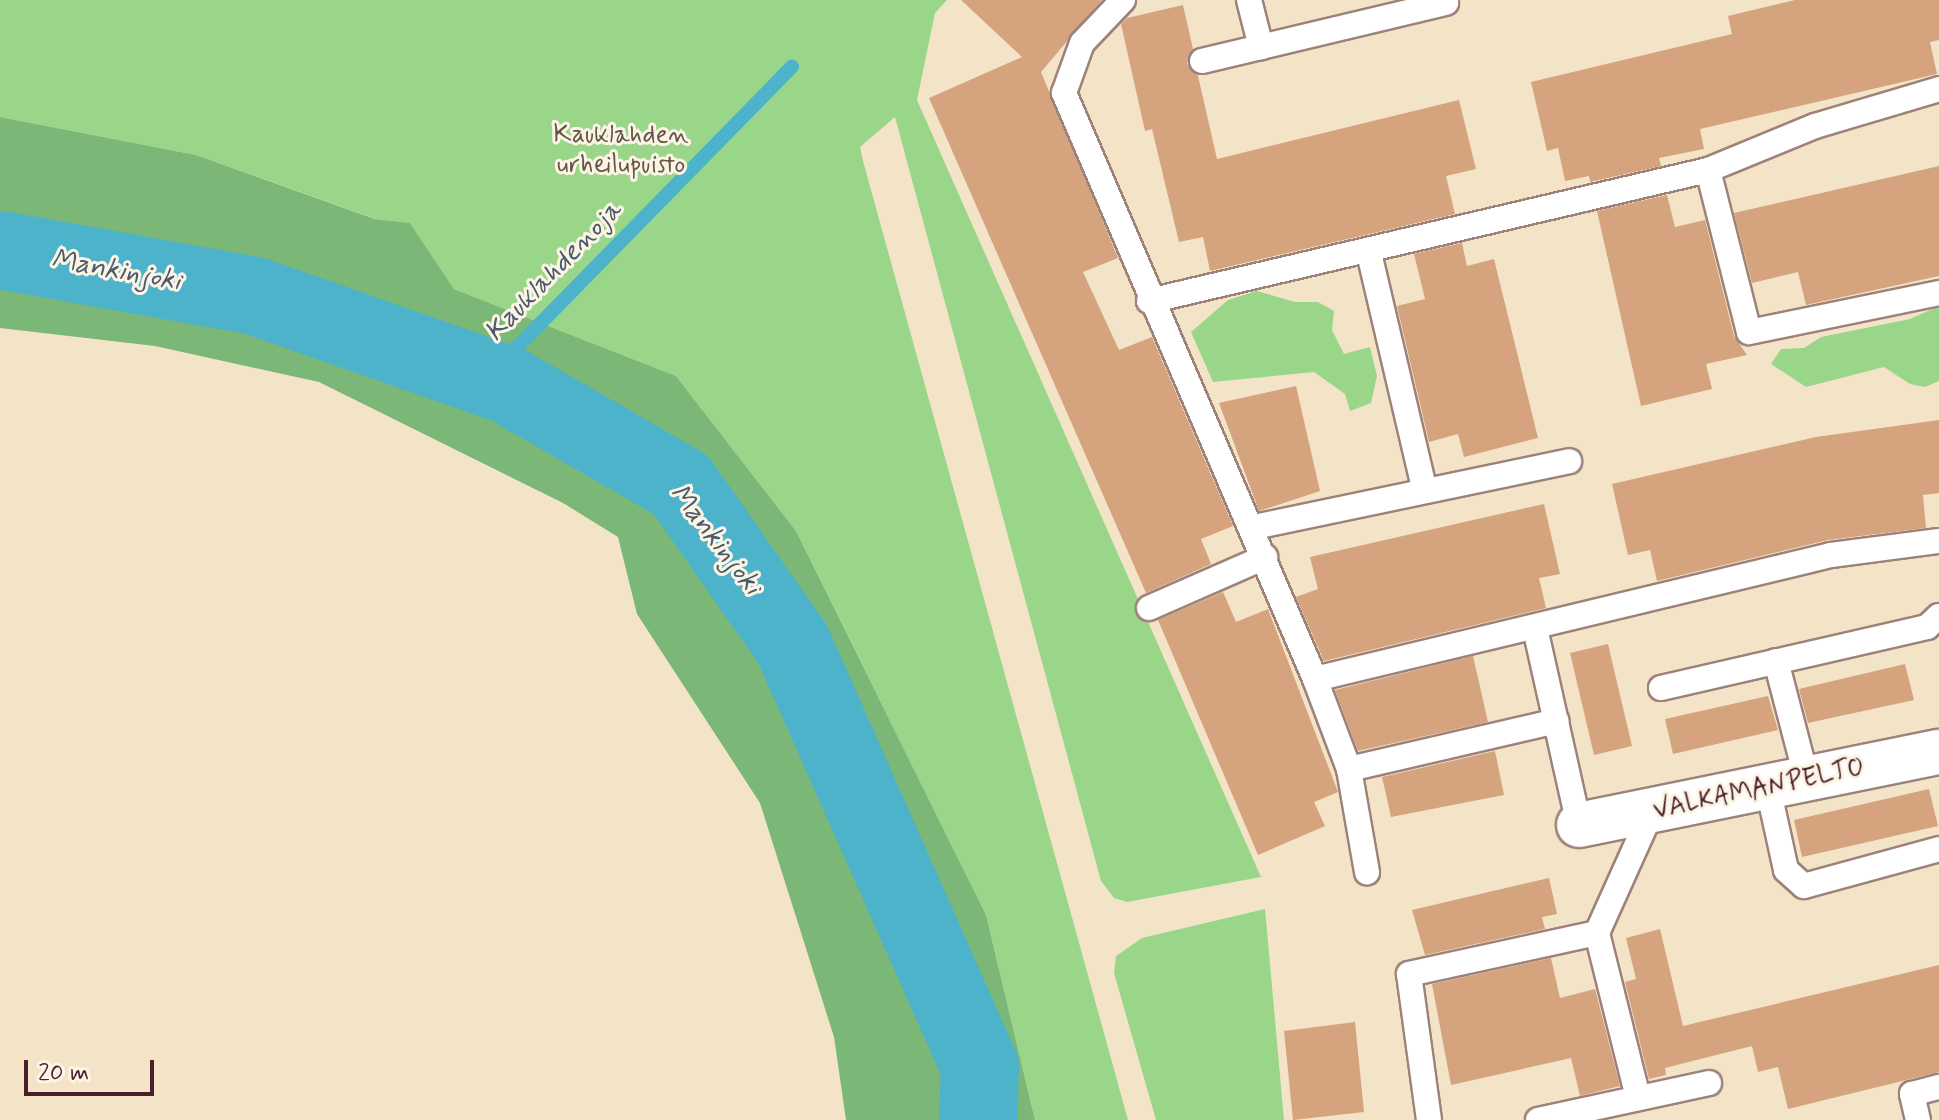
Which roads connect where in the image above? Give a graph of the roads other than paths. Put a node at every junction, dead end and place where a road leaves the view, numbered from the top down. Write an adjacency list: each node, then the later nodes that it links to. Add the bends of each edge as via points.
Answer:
1 (1123, 0): 10 (lane, via 1082,43 1064,93)
2 (1249, 0): 4 (lane)
3 (1446, 3): 4 (lane)
4 (1261, 47): 5 (lane)
5 (1202, 61)
6 (1939, 89): 7 (lane, via 1815,126)
7 (1708, 170): 8 (lane, via 1513,213); 9 (lane, via 1749,332)
8 (1369, 253): 10 (lane); 12 (lane)
9 (1939, 293)
10 (1149, 301): 13 (lane)
11 (1569, 461): 12 (lane)
12 (1425, 491): 13 (lane)
13 (1254, 527): 15 (lane)
14 (1939, 541): 18 (lane, via 1831,555)
15 (1265, 557): 16 (lane); 20 (lane)
16 (1149, 608)
17 (1939, 616): 19 (lane, via 1927,627)
18 (1535, 628): 20 (lane); 22 (lane)
19 (1776, 661): 21 (lane); 25 (lane)
20 (1315, 679): 24 (lane)
21 (1661, 688)
22 (1557, 721): 24 (lane); 27 (lane)
23 (1939, 752): 25 (street, VALKAMANPELTO)
24 (1349, 769): 29 (lane)
25 (1788, 784): 26 (street, VALKAMANPELTO); 28 (lane, via 1786,870 1804,886)
26 (1651, 813): 27 (street, VALKAMANPELTO); 30 (lane)
27 (1579, 825)
28 (1935, 859)
29 (1367, 872)
30 (1597, 933): 33 (lane); 34 (lane, via 1409,974)
31 (1709, 1083): 33 (lane)
32 (1939, 1087): 36 (lane, via 1912,1094)
33 (1638, 1098): 35 (lane)
34 (1429, 1120)
35 (1538, 1120)
36 (1918, 1120)

